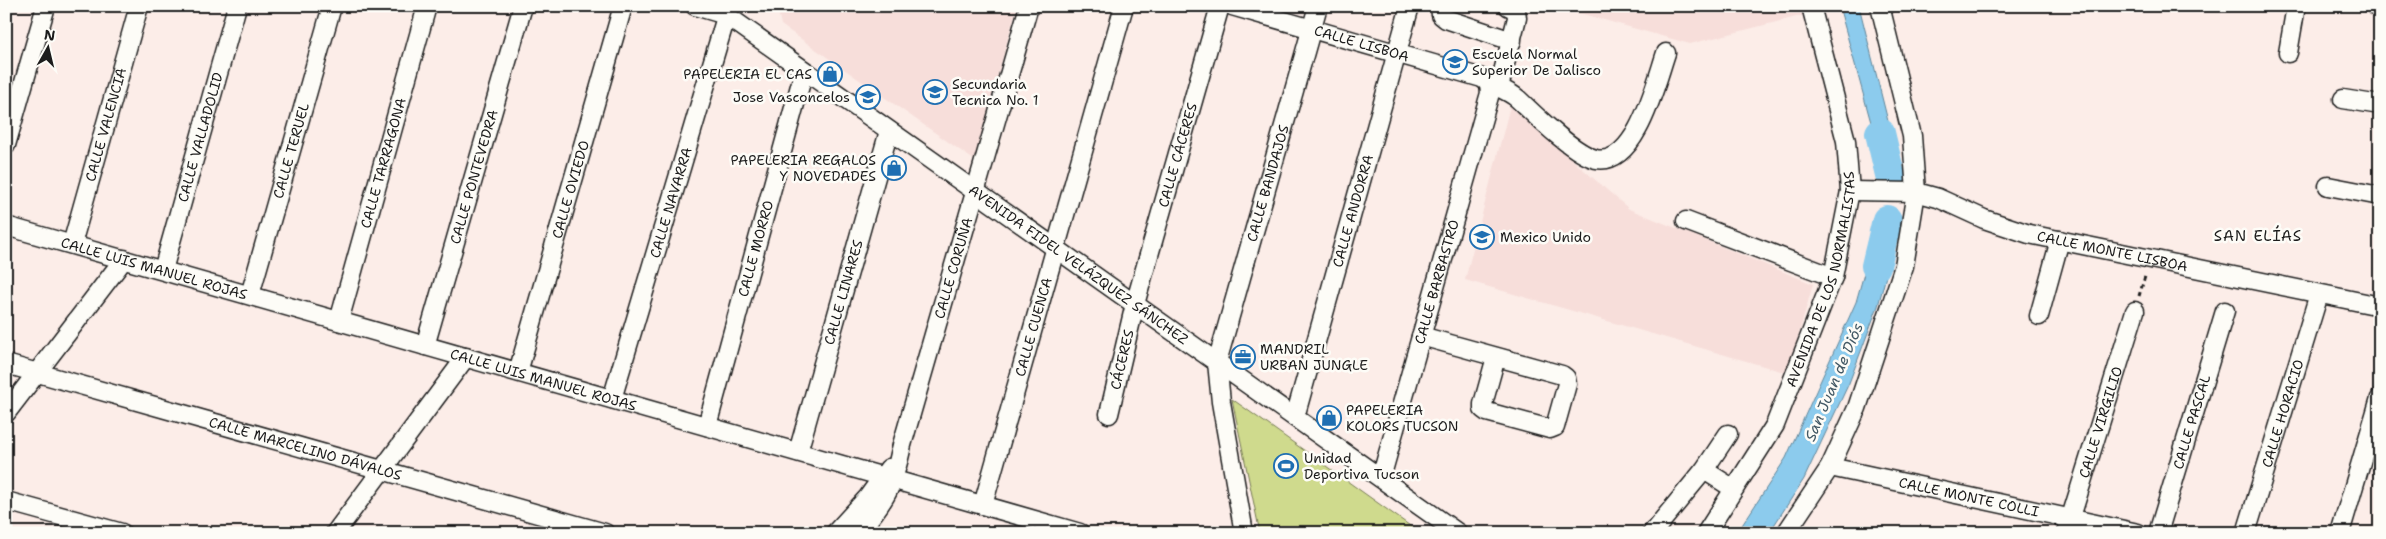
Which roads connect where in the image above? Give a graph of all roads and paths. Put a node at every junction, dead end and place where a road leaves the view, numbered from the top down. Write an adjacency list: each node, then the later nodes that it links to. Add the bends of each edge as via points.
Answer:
1 (46, 6): 33 (street)
2 (139, 6): 42 (street, CALLE VALENCIA)
3 (237, 6): 46 (street, CALLE VALLADOLID)
4 (332, 6): 49 (street, CALLE TERUEL)
5 (428, 6): 55 (street, CALLE TARRAGONA)
6 (523, 6): 57 (street, CALLE PONTEVEDRA)
7 (622, 6): 62 (street, CALLE OVIEDO)
8 (695, 6): 22 (street, AVENIDA FIDEL VELÁZQUEZ SÁNCHEZ)
9 (1029, 6): 37 (street, CALLE CORUÑA)
10 (1124, 6): 43 (street, CALLE CUENCA)
11 (1220, 6): 50 (street, CALLE CÁCERES)
12 (1232, 6): 23 (street, CALLE LISBOA)
13 (1318, 6): 23 (street, CALLE BANDAJOS)
14 (1410, 6): 27 (street, CALLE ANDORRA)
15 (1440, 6): 24 (street, via 1441,15 1446,19)
16 (1508, 6): 24 (street, CALLE BARBASTRO, via 1516,10 1517,18)
17 (1811, 6): 35 (street, AVENIDA DE LOS NORMALISTAS, via 1846,141)
18 (1880, 6): 36 (street, via 1912,136)
19 (2296, 6): 26 (street)
20 (2376, 6): 21 (street)
21 (2380, 7)
22 (728, 11): 28 (street, AVENIDA FIDEL VELÁZQUEZ SÁNCHEZ); 65 (street, CALLE NAVARRA)
23 (1312, 29): 27 (street, CALLE LISBOA); 60 (street, CALLE BANDAJOS)
24 (1512, 41): 29 (street, CALLE BARBASTRO)
25 (1666, 53): 29 (street, CALLE LISBOA, via 1632,140 1622,153 1611,159 1596,159 1578,151 1516,97)
26 (2288, 53)
27 (1397, 54): 29 (street, CALLE LISBOA, via 1482,78); 68 (street, CALLE ANDORRA)
28 (804, 71): 32 (street, AVENIDA FIDEL VELÁZQUEZ SÁNCHEZ); 69 (street, CALLE MORRO)
29 (1494, 86): 56 (street, CALLE BARBASTRO)
30 (2343, 99): 31 (street)
31 (2380, 105)
32 (889, 131): 37 (street, AVENIDA FIDEL VELÁZQUEZ SÁNCHEZ); 71 (street, CALLE LINARES)
33 (6, 145)
34 (2328, 186): 38 (street)
35 (1850, 191): 36 (street, CALLE MONTE LISBOA); 47 (street, AVENIDA DE LOS NORMALISTAS)
36 (1916, 192): 41 (street, CALLE MONTE LISBOA, via 1938,198 2007,228); 72 (street, via 1904,266 1857,408)
37 (976, 193): 43 (street, AVENIDA FIDEL VELÁZQUEZ SÁNCHEZ); 75 (street, CALLE CORUÑA)
38 (2380, 196)
39 (1686, 221): 47 (street)
40 (6, 226): 42 (street, CALLE LUIS MANUEL ROJAS)
41 (2060, 240): 44 (street, CALLE MONTE LISBOA); 54 (street)
42 (72, 244): 45 (street, CALLE LUIS MANUEL ROJAS)
43 (1056, 249): 50 (street, AVENIDA FIDEL VELÁZQUEZ SÁNCHEZ); 79 (street, CALLE CUENCA)
44 (2150, 258): 48 (street, CALLE MONTE LISBOA); 51 (path)
45 (124, 259): 46 (street, CALLE LUIS MANUEL ROJAS); 63 (street)
46 (163, 270): 49 (street, CALLE LUIS MANUEL ROJAS)
47 (1833, 277): 77 (street, AVENIDA DE LOS NORMALISTAS, via 1775,425)
48 (2319, 294): 52 (street, CALLE MONTE LISBOA); 94 (street, CALLE HORACIO)
49 (250, 295): 55 (street, CALLE LUIS MANUEL ROJAS)
50 (1135, 304): 60 (street, AVENIDA FIDEL VELÁZQUEZ SÁNCHEZ); 67 (street, CÁCERES)
51 (2137, 304): 80 (street, CALLE VIRGILIO)
52 (2380, 306)
53 (2225, 310): 93 (street, CALLE PASCAL)
54 (2039, 316)
55 (339, 321): 57 (street, CALLE LUIS MANUEL ROJAS)
56 (1421, 336): 58 (street); 76 (street, CALLE BARBASTRO)
57 (425, 346): 59 (street, CALLE LUIS MANUEL ROJAS)
58 (1496, 357): 58 (street, via 1562,374 1566,378 1555,427 1550,429 1483,409)
59 (466, 358): 62 (street, CALLE LUIS MANUEL ROJAS); 73 (street)
60 (1217, 362): 68 (street, AVENIDA FIDEL VELÁZQUEZ SÁNCHEZ); 87 (street)
61 (6, 364): 63 (street, CALLE MARCELINO DÁVALOS)
62 (518, 372): 65 (street, CALLE LUIS MANUEL ROJAS)
63 (38, 373): 66 (street); 73 (street, CALLE MARCELINO DÁVALOS)
64 (2380, 398): 95 (street)
65 (612, 399): 69 (street, CALLE LUIS MANUEL ROJAS)
66 (6, 413)
67 (1109, 414)
68 (1295, 417): 76 (street, AVENIDA FIDEL VELÁZQUEZ SÁNCHEZ)
69 (707, 426): 71 (street, CALLE LUIS MANUEL ROJAS)
70 (1728, 434): 74 (street)
71 (798, 452): 75 (street, CALLE LUIS MANUEL ROJAS)
72 (1830, 467): 80 (street, CALLE MONTE COLLI); 91 (street)
73 (383, 468): 82 (street); 83 (street, CALLE MARCELINO DÁVALOS)
74 (1704, 470): 77 (street); 89 (street)
75 (890, 477): 79 (street, CALLE LUIS MANUEL ROJAS); 84 (street); 85 (street, via 881,505)
76 (1381, 478): 88 (street, AVENIDA FIDEL VELÁZQUEZ SÁNCHEZ)
77 (1734, 489): 90 (street, AVENIDA DE LOS NORMALISTAS)
78 (6, 501): 81 (street)
79 (983, 504): 86 (street, CALLE LUIS MANUEL ROJAS)
80 (2068, 526): 92 (street, CALLE MONTE COLLI)
81 (122, 533)
82 (335, 533)
83 (605, 533)
84 (835, 533)
85 (858, 533)
86 (1080, 533)
87 (1244, 533)
88 (1458, 533)
89 (1652, 533)
90 (1706, 533)
91 (1786, 533)
92 (2138, 533)
93 (2158, 533)
94 (2246, 533)
95 (2340, 533)

